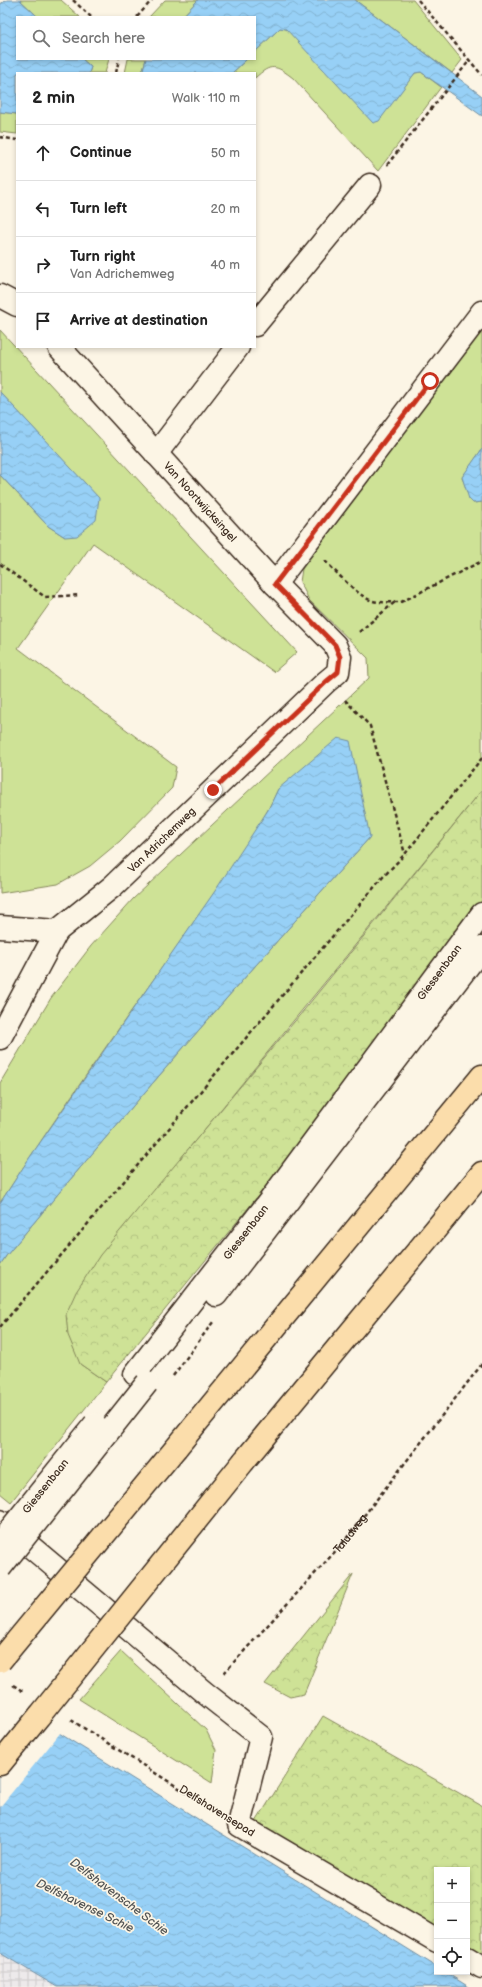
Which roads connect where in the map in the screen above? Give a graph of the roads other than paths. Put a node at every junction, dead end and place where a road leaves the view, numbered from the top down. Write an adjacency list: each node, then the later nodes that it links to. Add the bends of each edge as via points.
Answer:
1 (370, 186): 5 (street)
2 (0, 296): 3 (street)
3 (16, 304)
4 (482, 312): 9 (street)
5 (256, 324)
6 (61, 348): 8 (street, Van Noortwijcksingel)
7 (237, 348): 8 (street)
8 (156, 454): 9 (street, Van Noortwijcksingel)
9 (275, 584): 10 (street, Van Noortwijcksingel, via 335,645)
10 (339, 655): 13 (street, Van Adrichemweg, via 338,672 113,886)
11 (482, 914): 18 (street, Giessenbaan)
12 (0, 927): 13 (street)
13 (57, 932): 15 (street, Van Adrichemweg)
14 (482, 948): 18 (street, Giessenbaan, via 288,1203)
15 (0, 1038)
16 (482, 1076): 22 (highway, bridge)
17 (482, 1173): 23 (highway, bridge, via 244,1461)
18 (141, 1378): 20 (street, Giessenbaan, bridge); 21 (street, Giessenbaan, bridge)
19 (0, 1521): 24 (street, Delfshavensepad, via 261,1737 239,1825)
20 (0, 1542)
21 (0, 1568)
22 (0, 1661)
23 (0, 1764)
24 (434, 1939)
25 (470, 1960): 26 (street)
26 (482, 1967)

